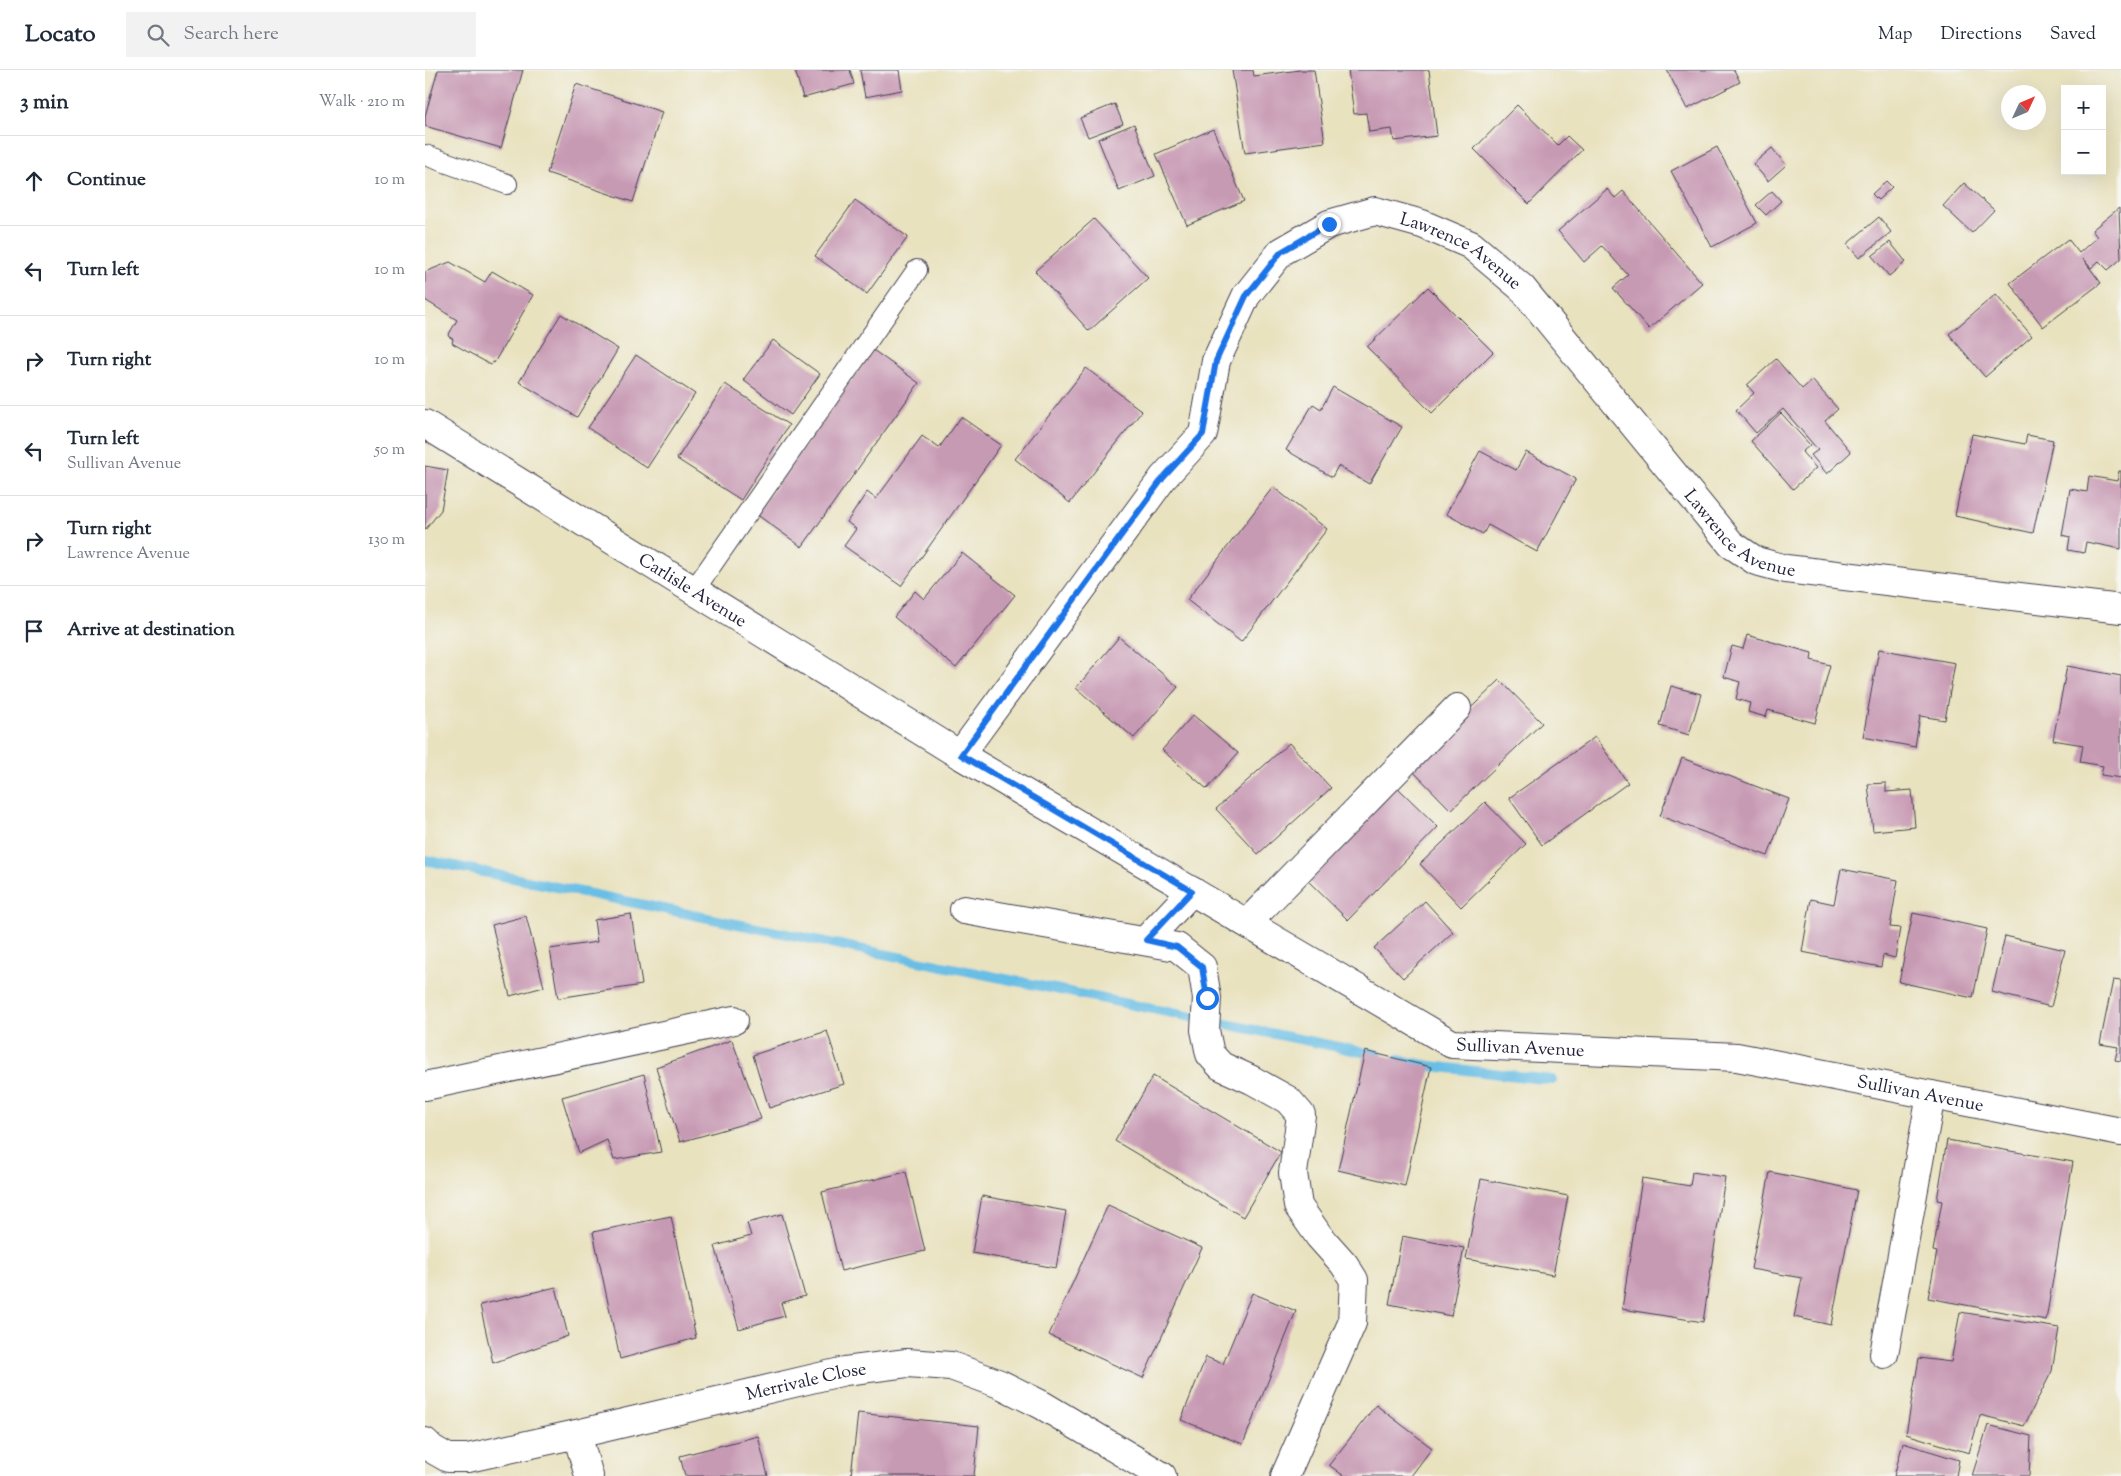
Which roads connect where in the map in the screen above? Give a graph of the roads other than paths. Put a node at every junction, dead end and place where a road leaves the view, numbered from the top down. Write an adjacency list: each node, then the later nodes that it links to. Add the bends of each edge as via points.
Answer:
1 (425, 155): 2 (lane)
2 (507, 184)
3 (917, 270): 5 (lane)
4 (425, 424): 5 (street, Carlisle Avenue)
5 (694, 590): 8 (street, Carlisle Avenue)
6 (2121, 610): 8 (street, Lawrence Avenue, via 1786,570 1757,561 1731,544 1523,288 1471,245 1422,224 1375,211 1329,224 1281,252 1246,296 1216,361 1203,434 1163,478)
7 (1457, 708): 11 (street)
8 (961, 755): 9 (street, Sullivan Avenue)
9 (1192, 891): 11 (street, Sullivan Avenue); 12 (street)
10 (964, 910): 12 (street)
11 (1247, 923): 15 (street, Sullivan Avenue, via 1452,1044 1737,1057)
12 (1146, 940): 22 (street, via 1177,947 1202,967 1207,998 1205,1030 1210,1054 1221,1066 1288,1100 1301,1115 1293,1173 1298,1206 1354,1280 1352,1323)
13 (734, 1020): 14 (street)
14 (425, 1086)
15 (1931, 1095): 16 (street, Sullivan Avenue); 17 (street)
16 (2121, 1132)
17 (1883, 1354)
18 (577, 1434): 19 (street, Merrivale Close, via 468,1458 448,1458); 20 (street); 21 (street, Merrivale Close, via 845,1371 907,1363 951,1366 1000,1384 1042,1405)
19 (428, 1446)
20 (589, 1476)
21 (1162, 1476)
22 (1285, 1476)

